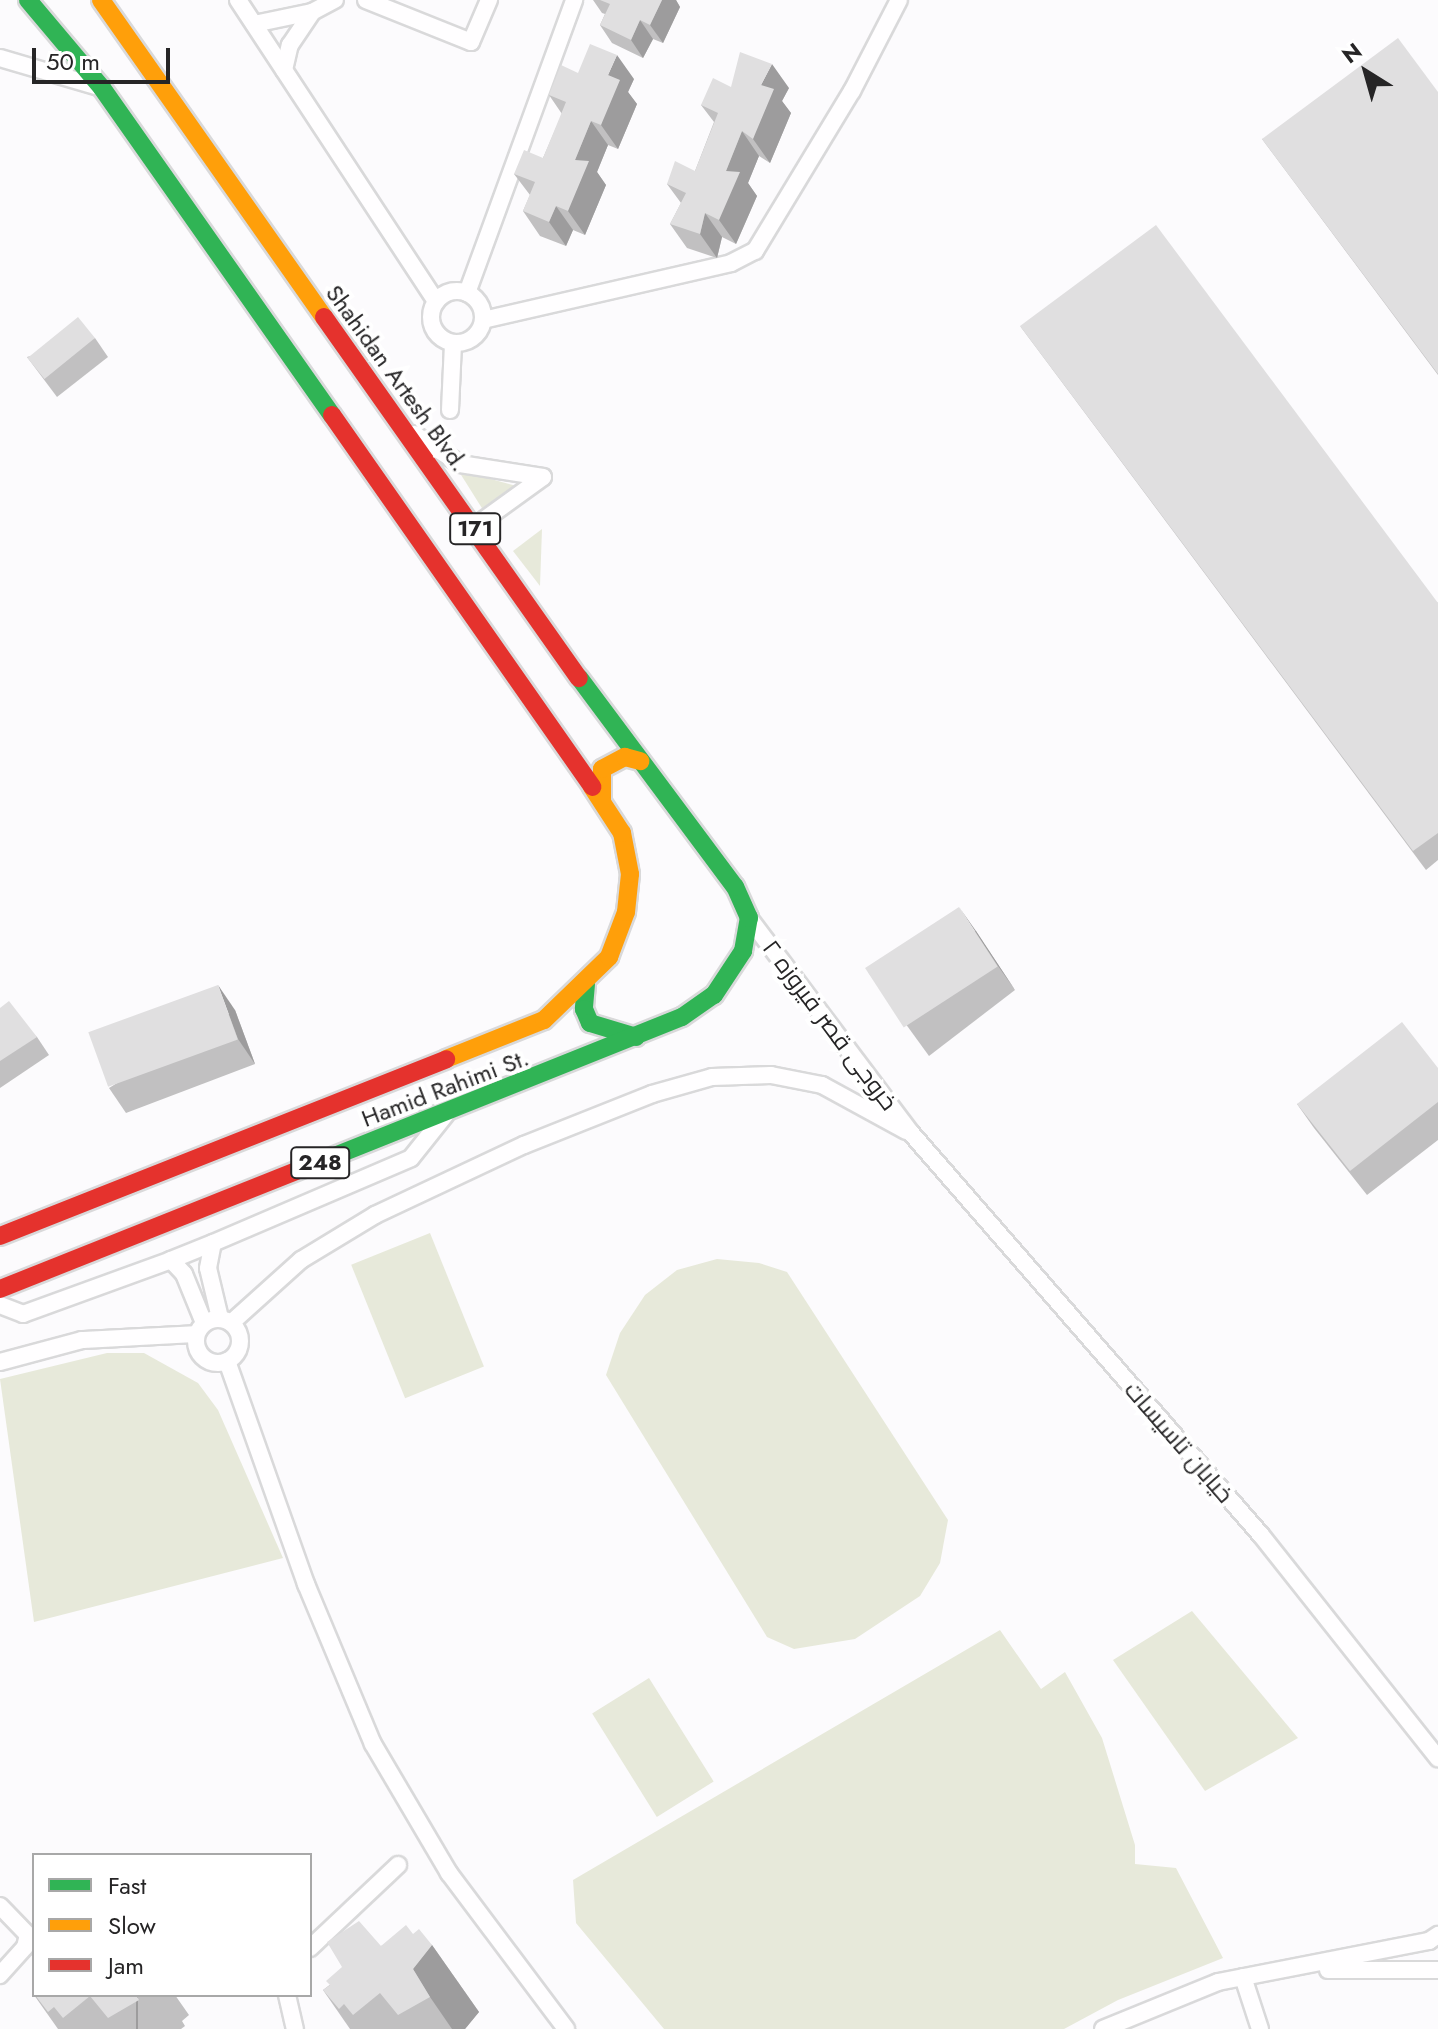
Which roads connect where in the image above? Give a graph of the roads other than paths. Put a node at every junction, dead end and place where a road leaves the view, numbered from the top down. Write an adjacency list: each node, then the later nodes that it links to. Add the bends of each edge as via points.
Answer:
1 (28, 0): 13 (main road, 171)
2 (101, 0): 19 (main road, Shahidan Artesh Blvd. / 171)
3 (238, 0): 10 (street)
4 (335, 0): 9 (street)
5 (366, 0): 6 (street, via 471,42)
6 (489, 0)
7 (574, 0): 14 (street)
8 (899, 0): 16 (street, via 844,104 755,251 731,263)
9 (312, 12): 10 (street); 12 (street, via 290,45)
10 (254, 24): 12 (street)
11 (0, 58): 13 (street)
12 (284, 70): 15 (street)
13 (102, 88): 22 (main road, 171)
14 (467, 293): 15 (street, via 449,292); 16 (street, via 479,304)
15 (436, 302): 17 (street, via 433,327)
16 (483, 320): 17 (street, via 476,335)
17 (453, 343): 18 (street)
18 (450, 410)
19 (405, 426): 20 (main road, Shahidan Artesh Blvd. / 171); 20 (street, via 460,464 543,477)
20 (474, 527): 21 (main road, Shahidan Artesh Blvd. / 171)
21 (640, 761): 22 (main road, via 610,760 599,779); 23 (main road, Shahidan Artesh Blvd. / 171, via 735,887)
22 (602, 801): 24 (main road, 171, via 622,833 630,874 626,912 609,957)
23 (749, 918): 25 (main road, via 743,951 714,995); 27 (street, خروجی قصر فیروزه ۲)
24 (586, 984): 25 (main road, via 584,1009 590,1023 619,1036); 28 (main road, Hamid Rahimi St. / 248, via 544,1020 513,1036)
25 (639, 1037): 26 (main road, Hamid Rahimi St. / 248)
26 (446, 1114): 29 (street, via 411,1158); 31 (main road, Hamid Rahimi St. / 248)
27 (911, 1133): 33 (street, via 822,1085 771,1075 712,1077 652,1094 524,1145 375,1215); 36 (street, خیابان تاسیسات, via 1261,1535)
28 (0, 1236)
29 (213, 1243): 30 (street); 33 (street, via 208,1268)
30 (171, 1260): 32 (street, via 23,1314); 33 (street)
31 (0, 1289)
32 (0, 1305)
33 (213, 1324): 34 (street, via 240,1343); 34 (street, via 200,1355 213,1363); 35 (street, via 82,1340)
34 (227, 1361): 47 (street, via 306,1584 373,1744 449,1873)
35 (0, 1362)
36 (1438, 1758)
37 (398, 1865): 40 (street)
38 (0, 1906): 43 (street, via 28,1935 25,1947)
39 (1435, 1938): 41 (street)
40 (312, 1946)
41 (1295, 1969): 42 (street); 44 (street)
42 (1438, 1970)
43 (0, 1975)
44 (1243, 1977): 48 (street, via 1175,1996); 49 (street)
45 (287, 1997): 46 (street)
46 (295, 2029)
47 (566, 2029)
48 (1103, 2029)
49 (1260, 2029)

